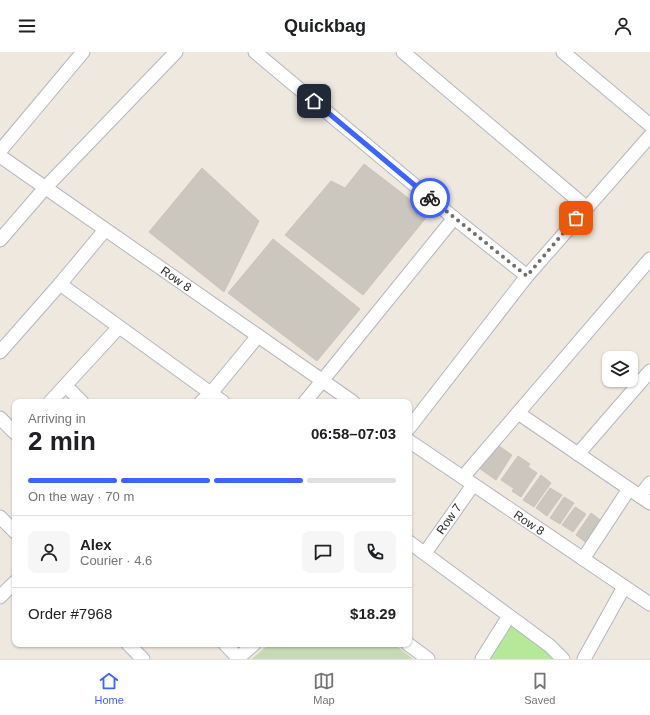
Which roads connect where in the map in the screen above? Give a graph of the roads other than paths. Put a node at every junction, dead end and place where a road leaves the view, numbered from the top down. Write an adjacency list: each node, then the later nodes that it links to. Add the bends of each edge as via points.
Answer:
1 (83, 52): 8 (street)
2 (174, 52): 10 (street)
3 (255, 52): 12 (street)
4 (403, 52): 11 (street)
5 (563, 52): 6 (street)
6 (650, 125)
7 (650, 136): 11 (street)
8 (0, 151)
9 (0, 156): 10 (street, Row 8)
10 (45, 188): 13 (street, Row 8); 14 (street)
11 (586, 207): 16 (street)
12 (454, 218): 16 (street); 22 (street)
13 (105, 230): 17 (street); 19 (street, Row 8)
14 (0, 240)
15 (650, 259): 29 (street, Row 7)
16 (527, 276): 31 (street)
17 (60, 284): 18 (street); 20 (street)
18 (119, 327): 23 (street); 24 (street)
19 (258, 336): 22 (street, Row 8); 24 (street)
20 (0, 352)
21 (650, 371): 34 (street)
22 (322, 381): 27 (street); 28 (street, Row 8)
23 (66, 386): 25 (street); 26 (street)
24 (206, 398)
25 (53, 399)
26 (79, 399)
27 (307, 399)
28 (349, 399)
29 (518, 413): 34 (street); 35 (street, Row 7)
30 (0, 418): 32 (street)
31 (412, 424)
32 (12, 430)
33 (412, 443): 35 (street, Row 8)
34 (578, 454): 37 (street)
35 (468, 481): 41 (street, Row 7); 42 (street, Row 8)
36 (650, 483): 37 (street)
37 (640, 496): 42 (street)
38 (0, 517): 39 (street)
39 (12, 529)
40 (412, 544): 41 (street)
41 (425, 553): 47 (street)
42 (583, 559): 44 (street, Row 8)
43 (12, 585): 45 (street)
44 (624, 587): 46 (street, Row 8); 57 (street)
45 (0, 597)
46 (650, 604)
47 (510, 616): 55 (street); 56 (street)
48 (131, 647): 53 (street)
49 (227, 647): 52 (street)
50 (251, 647): 52 (street)
51 (412, 647): 54 (street)
52 (239, 658)
53 (143, 659)
54 (428, 659)
55 (482, 659)
56 (563, 659)
57 (584, 659)

